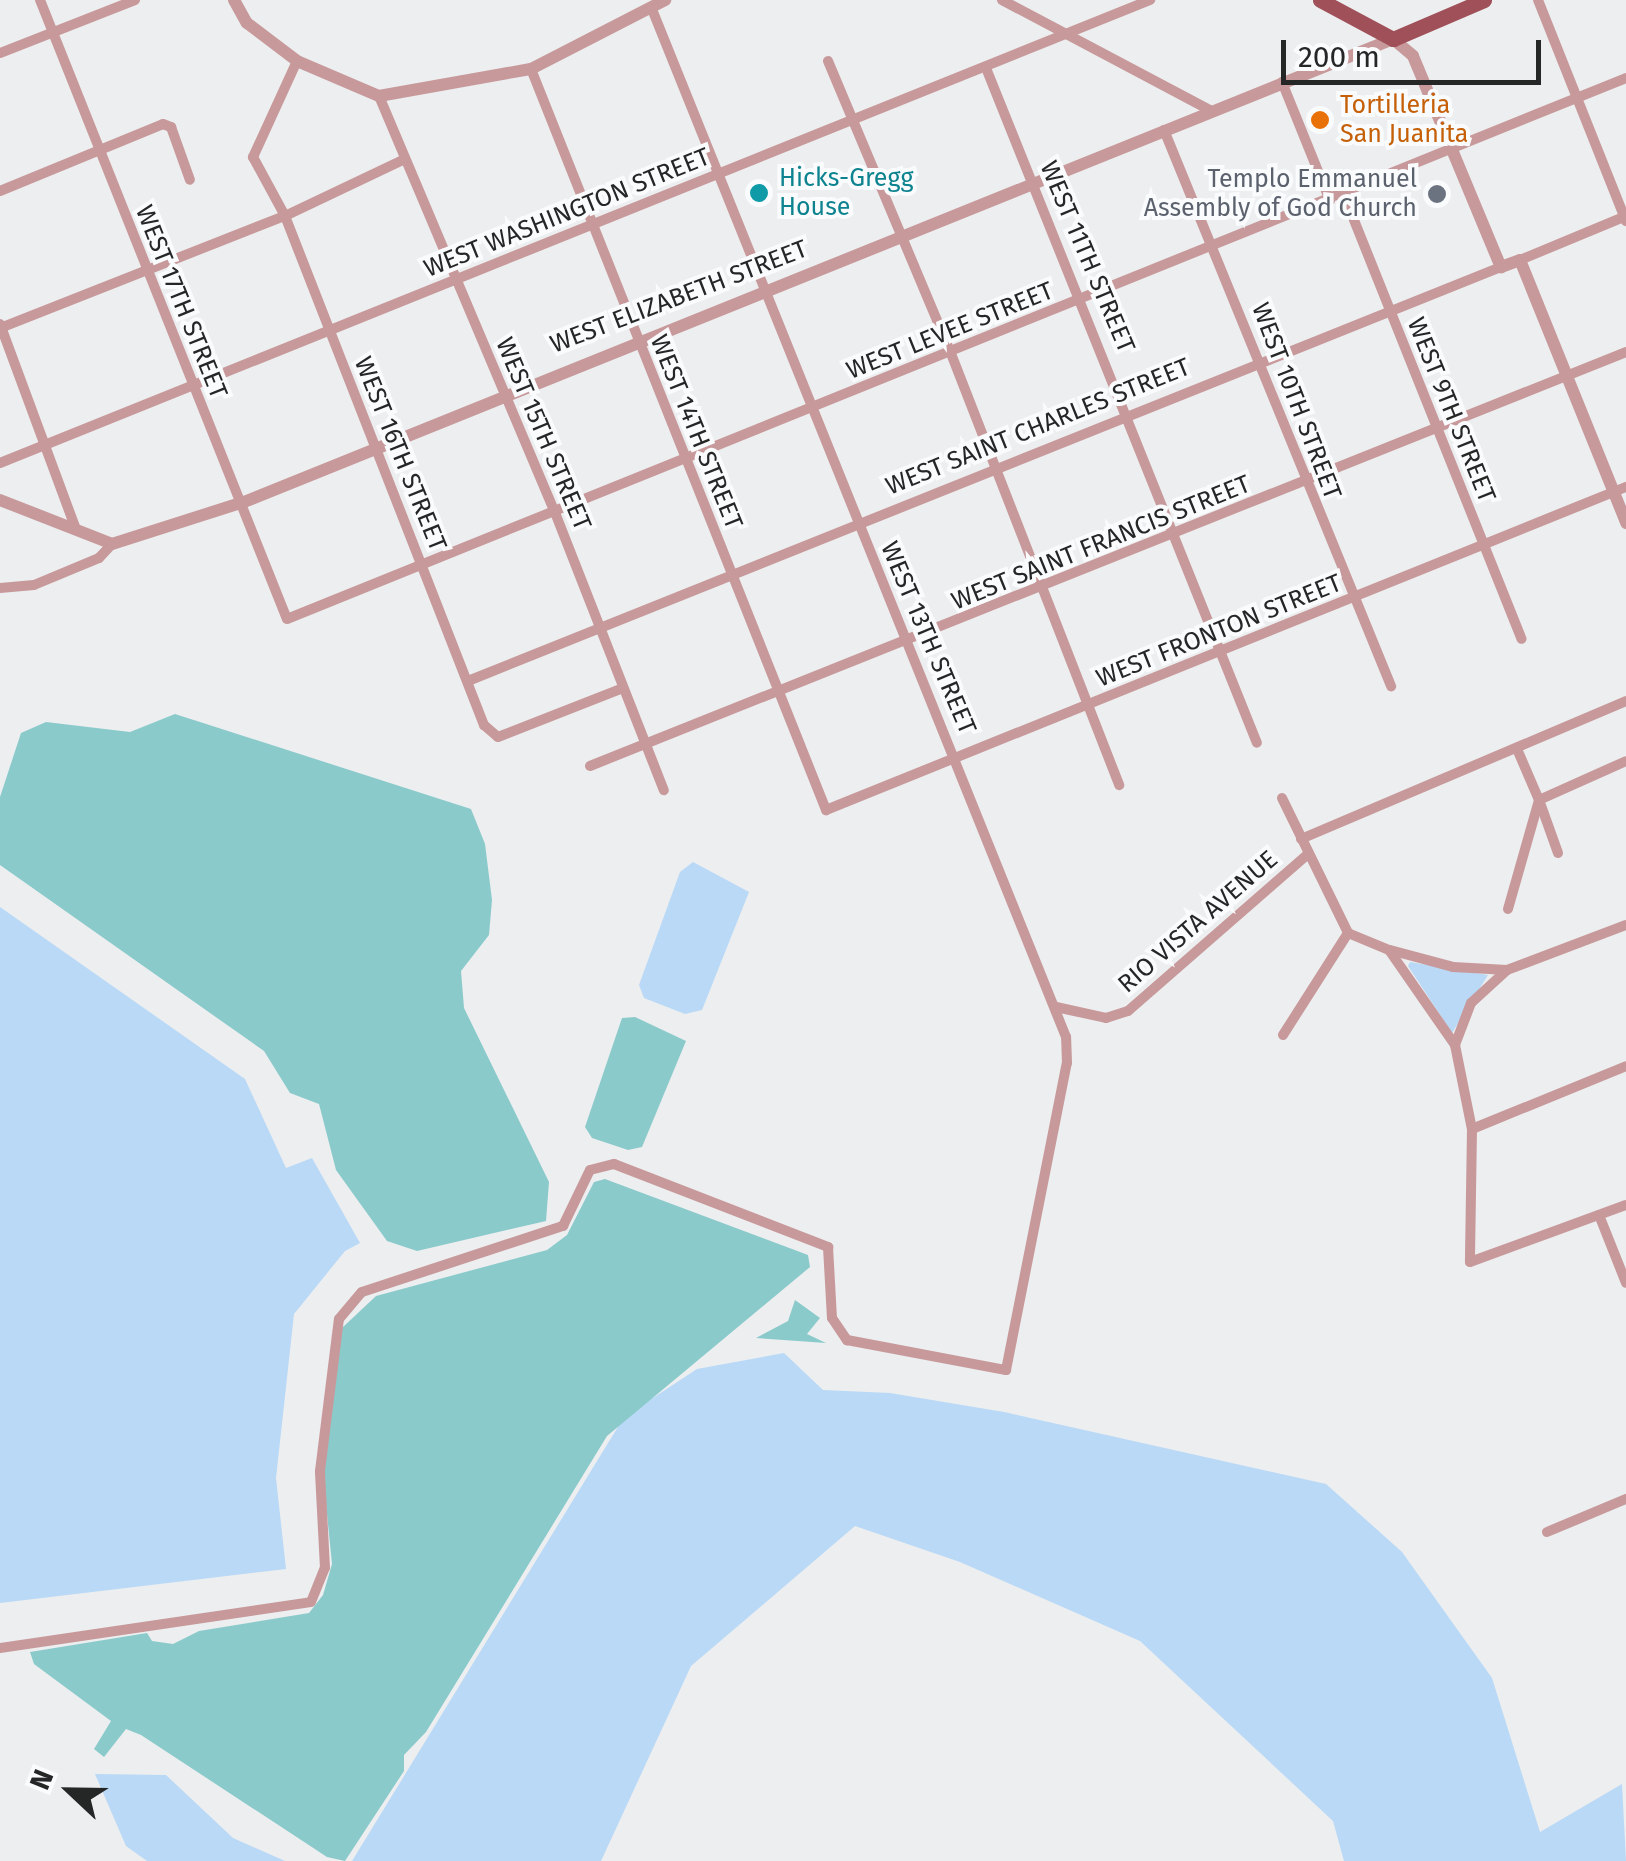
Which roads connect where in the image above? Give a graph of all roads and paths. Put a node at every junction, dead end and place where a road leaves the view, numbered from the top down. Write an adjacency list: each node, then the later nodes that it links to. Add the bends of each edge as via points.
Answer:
1 (40, 0): 11 (street, WEST 17TH STREET)
2 (135, 0): 11 (street)
3 (234, 0): 15 (street, via 247,24)
4 (665, 0): 10 (street)
5 (1002, 0): 12 (street)
6 (1150, 0): 12 (street, WEST WASHINGTON STREET)
7 (1320, 0): 13 (main road)
8 (1484, 0): 13 (main road, WEST ELIZABETH STREET)
9 (1538, 0): 22 (street)
10 (652, 8): 17 (street); 29 (street, WEST 13TH STREET)
11 (53, 32): 14 (street); 27 (street, WEST 17TH STREET)
12 (1063, 34): 18 (street, WEST WASHINGTON STREET); 23 (street)
13 (1393, 39): 20 (street, WEST ELIZABETH STREET); 26 (street, via 1413,56)
14 (0, 53)
15 (296, 61): 21 (street); 35 (street, WEST 16TH STREET, via 253,157)
16 (828, 61): 24 (street)
17 (531, 68): 21 (street); 37 (street, WEST 14TH STREET)
18 (986, 68): 24 (street, WEST WASHINGTON STREET); 31 (street, WEST 11TH STREET)
19 (1626, 78): 22 (street, WEST LEVEE STREET)
20 (1282, 82): 23 (street, WEST ELIZABETH STREET); 34 (street)
21 (379, 96): 28 (street, WEST 15TH STREET)
22 (1578, 98): 26 (street, WEST LEVEE STREET); 36 (street)
23 (1210, 110): 25 (street, WEST ELIZABETH STREET)
24 (854, 120): 29 (street, WEST WASHINGTON STREET); 38 (street)
25 (1164, 130): 31 (street, WEST ELIZABETH STREET); 39 (street, WEST 10TH STREET)
26 (1448, 150): 33 (street, WEST LEVEE STREET); 41 (street)
27 (100, 153): 30 (street, via 164,124); 32 (street); 42 (street, WEST 17TH STREET)
28 (404, 160): 35 (street); 43 (street, WEST 15TH STREET)
29 (722, 171): 37 (street, WEST WASHINGTON STREET); 44 (street, WEST 13TH STREET)
30 (190, 180)
31 (1034, 182): 38 (street, WEST ELIZABETH STREET); 45 (street, WEST 11TH STREET)
32 (0, 190)
33 (1344, 195): 34 (street, WEST LEVEE STREET); 46 (street, WEST 9TH STREET)
34 (1330, 200): 39 (street, WEST LEVEE STREET)
35 (285, 216): 42 (street); 48 (street, WEST 16TH STREET)
36 (1625, 218): 40 (street, WEST SAINT CHARLES STREET)
37 (590, 227): 43 (street, WEST WASHINGTON STREET); 49 (street, WEST 14TH STREET)
38 (904, 237): 44 (street, WEST ELIZABETH STREET); 50 (street)
39 (1210, 248): 45 (street, WEST LEVEE STREET); 52 (street, WEST 10TH STREET)
40 (1520, 260): 41 (street, WEST SAINT CHARLES STREET); 53 (street)
41 (1501, 267): 46 (street, WEST SAINT CHARLES STREET)
42 (146, 268): 47 (street); 54 (street, WEST 17TH STREET)
43 (458, 280): 48 (street, WEST WASHINGTON STREET); 55 (street, WEST 15TH STREET)
44 (766, 288): 49 (street, WEST ELIZABETH STREET); 56 (street, WEST 13TH STREET)
45 (1082, 298): 50 (street, WEST LEVEE STREET); 57 (street, WEST 11TH STREET)
46 (1390, 311): 52 (street, WEST SAINT CHARLES STREET); 58 (street, WEST 9TH STREET)
47 (0, 326): 59 (street)
48 (329, 329): 54 (street, WEST WASHINGTON STREET); 60 (street, WEST 16TH STREET)
49 (637, 340): 55 (street, WEST ELIZABETH STREET); 61 (street, WEST 14TH STREET)
50 (950, 350): 56 (street, WEST LEVEE STREET); 63 (street)
51 (1626, 352): 53 (street, WEST SAINT FRANCIS STREET)
52 (1259, 364): 57 (street, WEST SAINT CHARLES STREET); 64 (street, WEST 10TH STREET)
53 (1567, 374): 58 (street, WEST SAINT FRANCIS STREET); 65 (street)
54 (192, 386): 59 (street, WEST WASHINGTON STREET); 67 (street, WEST 17TH STREET)
55 (504, 392): 60 (street, WEST ELIZABETH STREET); 68 (street, WEST 15TH STREET)
56 (812, 409): 61 (street, WEST LEVEE STREET); 69 (street, WEST 13TH STREET)
57 (1130, 414): 63 (street, WEST SAINT CHARLES STREET); 72 (street, WEST 11TH STREET)
58 (1436, 427): 64 (street, WEST SAINT FRANCIS STREET); 74 (street, WEST 9TH STREET)
59 (44, 445): 62 (street, WEST WASHINGTON STREET); 71 (street)
60 (371, 449): 67 (street, WEST ELIZABETH STREET); 75 (street, WEST 16TH STREET)
61 (686, 460): 68 (street, WEST LEVEE STREET); 76 (street, WEST 14TH STREET)
62 (0, 464)
63 (996, 469): 69 (street, WEST SAINT CHARLES STREET); 78 (street)
64 (1304, 482): 72 (street, WEST SAINT FRANCIS STREET); 79 (street, WEST 10TH STREET)
65 (1620, 490): 70 (street); 74 (street, WEST FRONTON STREET)
66 (0, 500): 71 (street)
67 (244, 502): 73 (street, WEST ELIZABETH STREET); 80 (street, WEST 17TH STREET)
68 (554, 510): 75 (street, WEST LEVEE STREET); 81 (street, WEST 15TH STREET)
69 (858, 522): 76 (street, WEST SAINT CHARLES STREET); 83 (street, WEST 13TH STREET)
70 (1626, 523)
71 (76, 530): 73 (street)
72 (1174, 536): 78 (street, WEST SAINT FRANCIS STREET); 84 (street, WEST 11TH STREET)
73 (112, 544): 77 (street, via 100,558 34,584)
74 (1485, 548): 79 (street, WEST FRONTON STREET); 82 (street, WEST 9TH STREET)
75 (421, 562): 80 (street, WEST LEVEE STREET); 85 (street, WEST 16TH STREET)
76 (731, 572): 81 (street, WEST SAINT CHARLES STREET); 88 (street, WEST 14TH STREET)
77 (0, 588)
78 (1045, 588): 83 (street, WEST SAINT FRANCIS STREET); 90 (street)
79 (1354, 597): 84 (street, WEST FRONTON STREET); 86 (street, WEST 10TH STREET)
80 (287, 619)
81 (600, 627): 85 (street, WEST SAINT CHARLES STREET); 87 (street, WEST 15TH STREET)
82 (1522, 639)
83 (910, 640): 88 (street, WEST SAINT FRANCIS STREET); 94 (street, WEST 13TH STREET)
84 (1220, 656): 90 (street, WEST FRONTON STREET); 91 (street, WEST 11TH STREET)
85 (468, 682): 87 (street, WEST 16TH STREET, via 484,725 498,737)
86 (1391, 686)
87 (623, 688): 92 (street, WEST 15TH STREET)
88 (778, 694): 92 (street, WEST SAINT FRANCIS STREET); 101 (street, WEST 14TH STREET)
89 (1626, 701): 93 (street, RIO VISTA AVENUE)
90 (1088, 705): 94 (street, WEST FRONTON STREET); 97 (street)
91 (1256, 743)
92 (644, 746): 96 (street, WEST SAINT FRANCIS STREET); 98 (street, WEST 15TH STREET)
93 (1516, 749): 100 (street); 102 (street, RIO VISTA AVENUE)
94 (956, 755): 101 (street, WEST FRONTON STREET); 110 (street, WEST 13TH STREET)
95 (1626, 761): 100 (street)
96 (590, 766)
97 (1119, 785)
98 (664, 790)
99 (1282, 798): 102 (street)
100 (1539, 800): 103 (street); 105 (street)
101 (826, 810)
102 (1301, 839): 104 (street)
103 (1558, 853)
104 (1307, 854): 107 (street); 110 (street, RIO VISTA AVENUE, via 1128,1010 1106,1018)
105 (1508, 910)
106 (1626, 925): 109 (street)
107 (1348, 932): 108 (street); 111 (street)
108 (1389, 950): 109 (street, via 1453,968); 112 (street)
109 (1507, 970): 112 (street, via 1471,1003)
110 (1056, 1006): 120 (street, WEST 13TH STREET, via 1067,1063 1006,1370 847,1340 832,1318 828,1246 614,1164 590,1170 563,1226 362,1292 339,1319 320,1472 326,1568 311,1602)
111 (1283, 1034)
112 (1455, 1046): 114 (street)
113 (1626, 1066): 114 (street)
114 (1472, 1128): 116 (street, via 1470,1262)
115 (1626, 1204): 116 (street)
116 (1599, 1214): 117 (street)
117 (1626, 1283)
118 (1626, 1499): 119 (street)
119 (1547, 1532)
120 (0, 1648)

